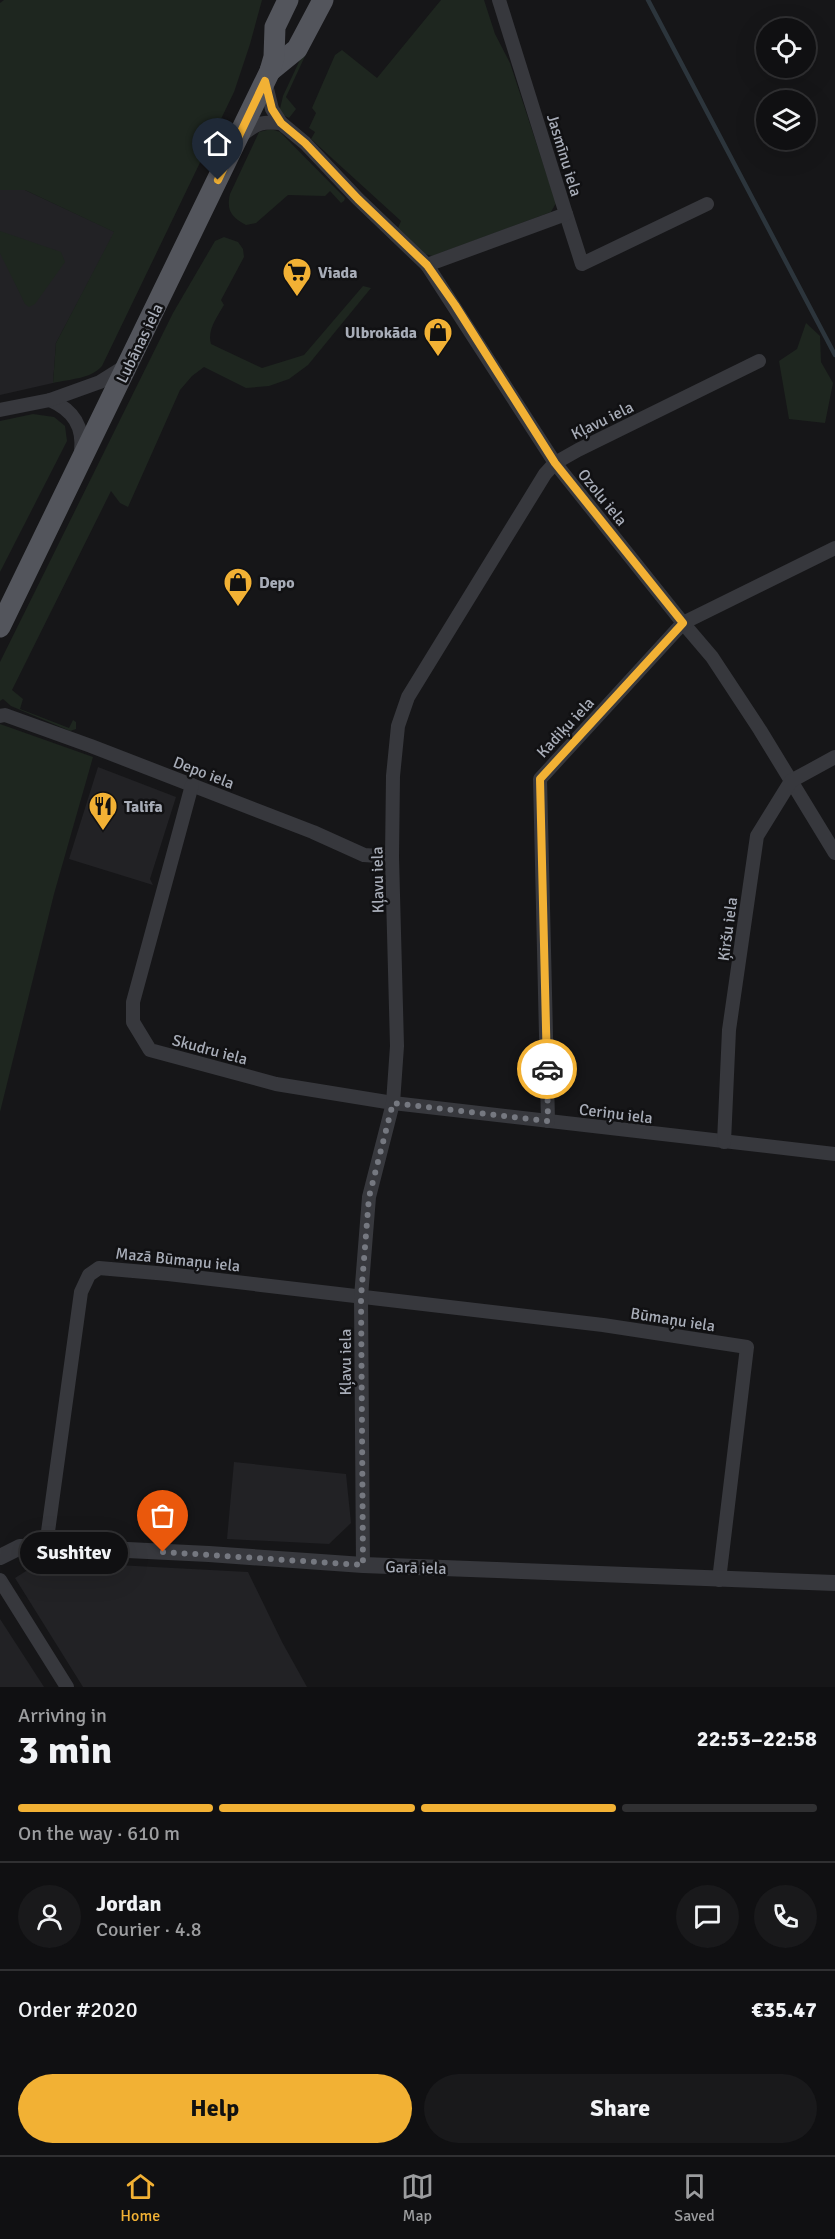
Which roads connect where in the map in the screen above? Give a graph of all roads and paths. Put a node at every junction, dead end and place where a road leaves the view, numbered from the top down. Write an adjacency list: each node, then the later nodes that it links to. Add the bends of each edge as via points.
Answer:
1 (278, 0): 7 (main road)
2 (288, 0): 7 (main road, Lubānas iela)
3 (300, 0): 7 (main road, Lubānas iela)
4 (312, 0): 7 (main road, Lubānas iela)
5 (323, 0): 8 (main road, via 297,49)
6 (499, 0): 12 (street, Jasmīnu iela)
7 (285, 28): 8 (main road, Lubānas iela)
8 (270, 70): 9 (street, Ozolu iela, via 272,109); 10 (main road, Lubānas iela)
9 (281, 123): 10 (street, via 255,125); 13 (street, Ozolu iela)
10 (237, 139): 15 (main road, Lubānas iela)
11 (707, 204): 12 (street, via 582,264)
12 (566, 214): 13 (street, Jasmīnu iela)
13 (427, 265): 18 (street, Ozolu iela)
14 (759, 361): 18 (street, Kļavu iela)
15 (130, 363): 16 (street, via 100,382); 19 (main road, Lubānas iela)
16 (50, 400): 17 (street); 19 (street, via 74,416 82,438)
17 (0, 410)
18 (555, 463): 21 (street, Ozolu iela); 28 (street, Kļavu iela, via 408,697 398,726)
19 (79, 465): 22 (main road, Lubānas iela)
20 (835, 548): 21 (street, Kadiķu iela)
21 (683, 623): 25 (street, Ozolu iela, via 712,657); 30 (street, Kadiķu iela, via 540,779)
22 (0, 627)
23 (2, 714): 26 (street, Depo iela)
24 (835, 757): 25 (street, Ķiršu iela)
25 (791, 781): 27 (street, Ozolu iela); 31 (street, Ķiršu iela, via 757,836 729,1030)
26 (192, 785): 28 (street, Depo iela, via 364,855); 29 (street, Skudru iela, via 133,1002 133,1022 140,1036 150,1050 253,1078)
27 (835, 853)
28 (392, 857): 29 (street, Kļavu iela, via 397,1046)
29 (393, 1103): 30 (street, Ceriņu iela); 33 (street, Kļavu iela, via 369,1197)
30 (548, 1121): 31 (street, Ceriņu iela)
31 (724, 1142): 32 (street, Ceriņu iela)
32 (835, 1154)
33 (361, 1297): 34 (street, Mazā Būmaņu iela, via 118,1269 99,1268 89,1275 81,1292); 36 (street, Kļavu iela); 38 (street, Būmaņu iela, via 603,1324 747,1347)
34 (46, 1546): 35 (street, Garā iela, via 20,1547); 36 (street, Garā iela)
35 (0, 1557)
36 (363, 1565): 38 (street, Garā iela)
37 (0, 1580): 40 (street)
38 (719, 1580): 39 (street, Garā iela)
39 (835, 1583)
40 (67, 1687)

